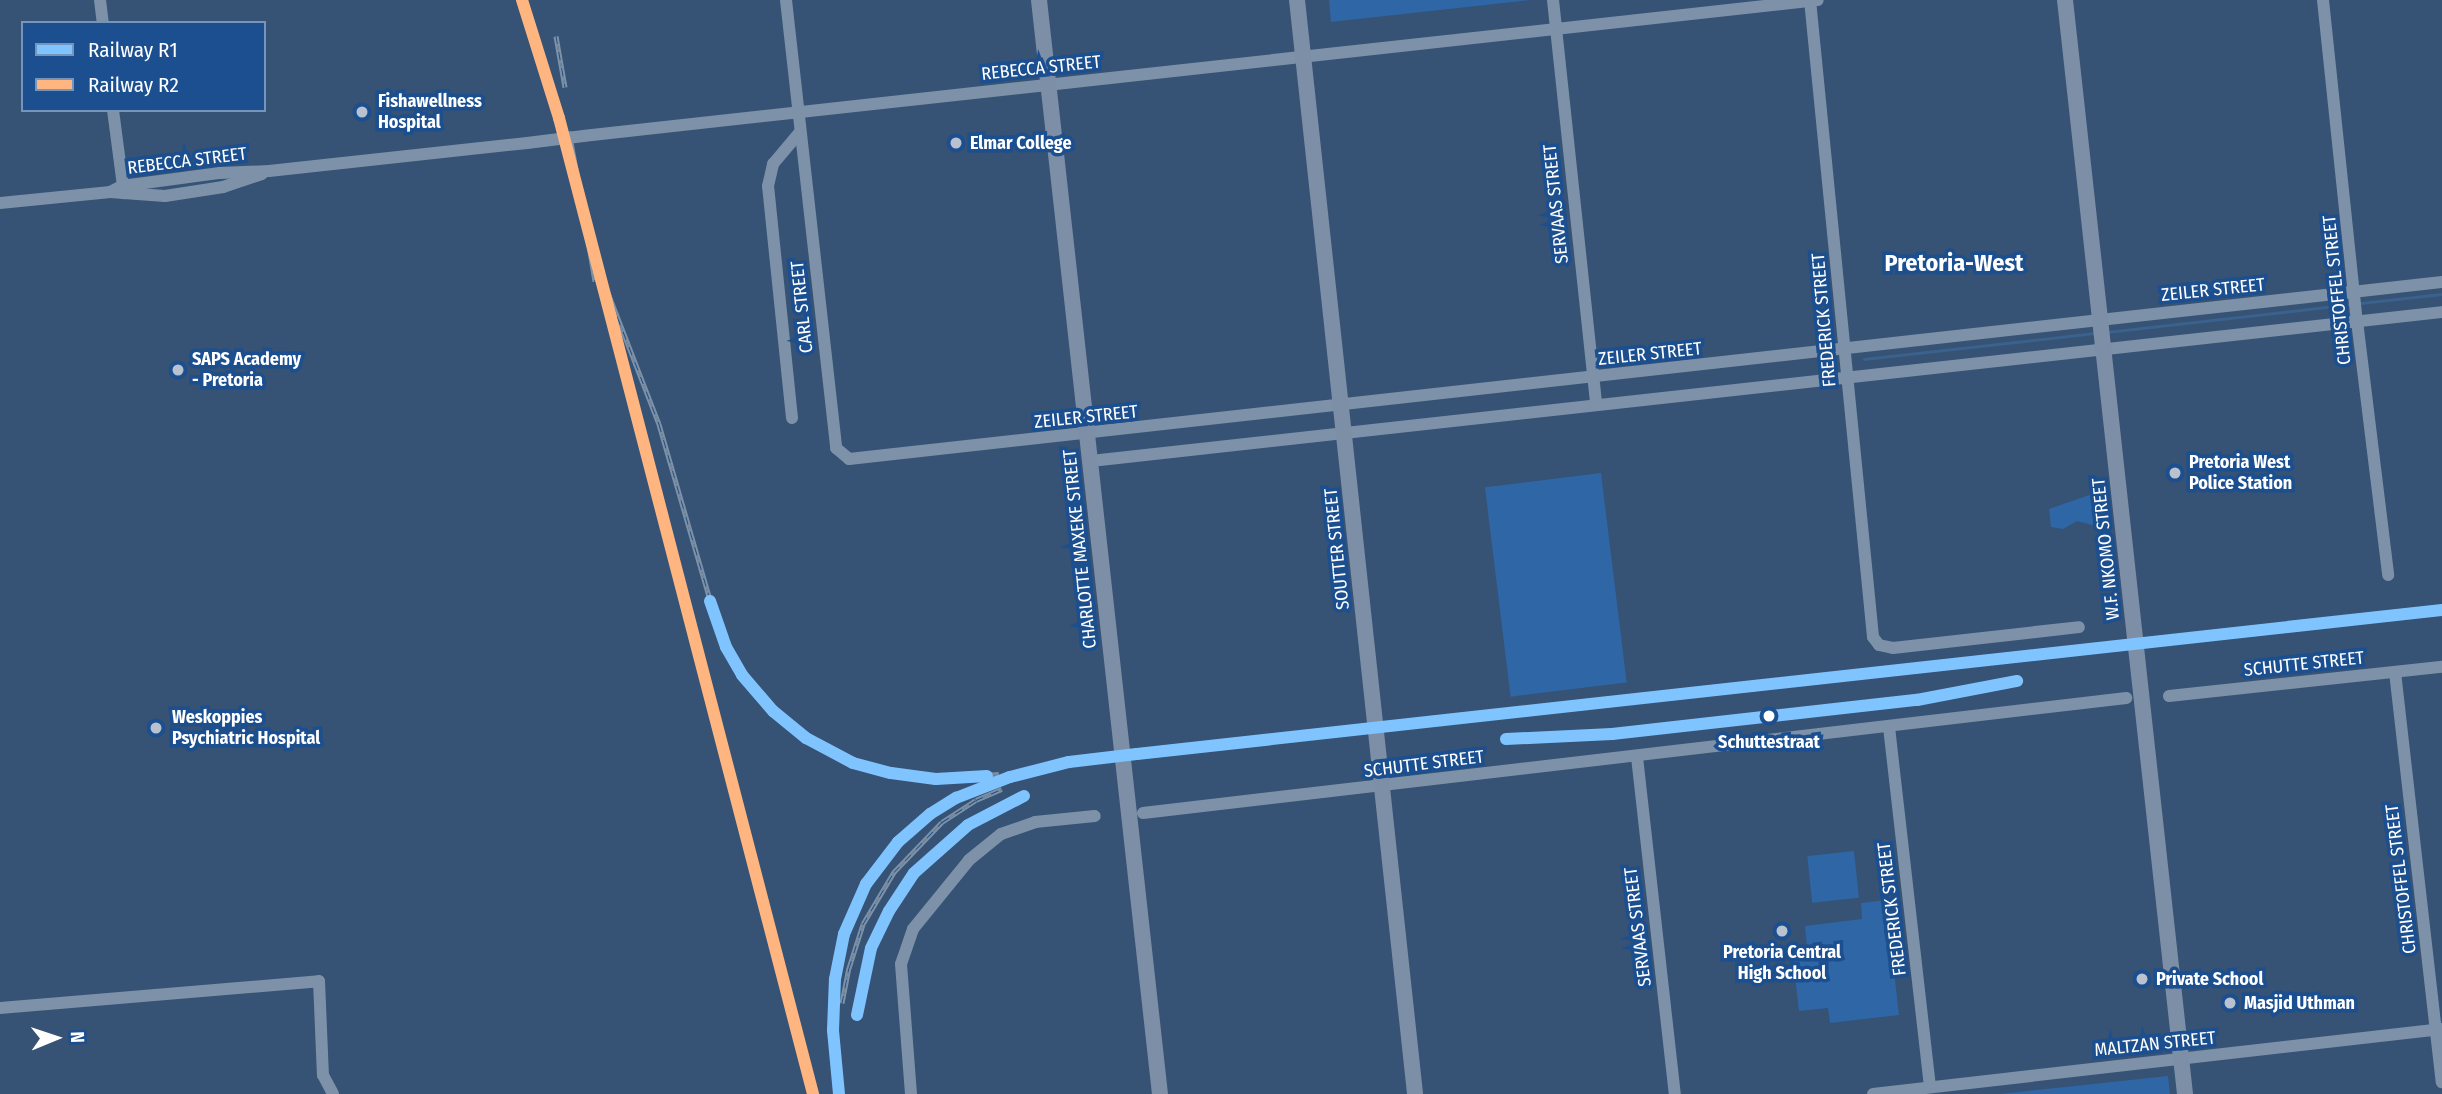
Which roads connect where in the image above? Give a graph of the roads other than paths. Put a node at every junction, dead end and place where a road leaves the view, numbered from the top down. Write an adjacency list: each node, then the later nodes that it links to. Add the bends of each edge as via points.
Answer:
1 (100, 0): 10 (street)
2 (786, 0): 15 (street, CARL STREET)
3 (1039, 0): 13 (main road, CHARLOTTE MAXEKE STREET)
4 (1297, 0): 12 (main road, SOUTTER STREET)
5 (1553, 0): 11 (street, SERVAAS STREET)
6 (1810, 0): 7 (street, REBECCA STREET); 11 (street, REBECCA STREET); 25 (street, FREDERICK STREET)
7 (1818, 0)
8 (2065, 0): 23 (main road, W.F. NKOMO STREET)
9 (2323, 0): 20 (street, CHRISTOFFEL STREET)
10 (103, 21)
11 (1556, 29): 12 (street, REBECCA STREET); 27 (street, SERVAAS STREET)
12 (1303, 56): 13 (street, REBECCA STREET); 29 (main road, SOUTTER STREET)
13 (1048, 85): 15 (street, REBECCA STREET); 32 (main road, CHARLOTTE MAXEKE STREET)
14 (113, 112): 17 (street)
15 (798, 112): 16 (street, CARL STREET); 17 (street, REBECCA STREET, bridge, via 220,173)
16 (800, 132): 30 (street, CARL STREET, via 773,164 768,186); 33 (street, CARL STREET, via 835,448 846,458)
17 (123, 190): 18 (street, REBECCA STREET)
18 (0, 203)
19 (2442, 282): 20 (street, ZEILER STREET)
20 (2354, 295): 22 (street, CHRISTOFFEL STREET); 23 (street, ZEILER STREET)
21 (2442, 312): 22 (street)
22 (2357, 319): 24 (street); 35 (street, CHRISTOFFEL STREET)
23 (2100, 321): 24 (main road, W.F. NKOMO STREET); 25 (street, ZEILER STREET)
24 (2103, 346): 26 (street); 48 (main road, W.F. NKOMO STREET)
25 (1845, 351): 26 (street, FREDERICK STREET); 27 (street, ZEILER STREET)
26 (1846, 376): 28 (street); 36 (street, FREDERICK STREET, via 1873,637 1879,645 1893,648)
27 (1592, 378): 28 (street, SERVAAS STREET); 29 (street, ZEILER STREET)
28 (1596, 404): 31 (street)
29 (1341, 406): 31 (main road, SOUTTER STREET); 32 (street, ZEILER STREET)
30 (792, 418)
31 (1343, 432): 34 (street); 43 (main road, SOUTTER STREET)
32 (1087, 435): 33 (street, ZEILER STREET); 34 (main road, CHARLOTTE MAXEKE STREET)
33 (861, 458)
34 (1091, 461): 53 (main road, CHARLOTTE MAXEKE STREET)
35 (2388, 575)
36 (2079, 627)
37 (2442, 667): 38 (street, SCHUTTE STREET)
38 (2396, 672): 39 (street, SCHUTTE STREET); 47 (street, CHRISTOFFEL STREET)
39 (2169, 696)
40 (2126, 698): 41 (street, SCHUTTE STREET)
41 (1889, 727): 42 (street, SCHUTTE STREET); 50 (street, FREDERICK STREET)
42 (1636, 757): 43 (street, SCHUTTE STREET); 55 (street, SERVAAS STREET)
43 (1384, 787): 44 (street, SCHUTTE STREET); 54 (main road, SOUTTER STREET)
44 (1143, 813)
45 (1095, 816): 52 (street, via 1011,828 976,854 913,929 901,964)
46 (0, 1008): 51 (street, via 318,981 323,1075)
47 (2439, 1029): 48 (street, MALTZAN STREET); 49 (street, CHRISTOFFEL STREET)
48 (2181, 1058): 50 (street, MALTZAN STREET); 57 (main road, W.F. NKOMO STREET)
49 (2442, 1082)
50 (1930, 1087): 56 (street, MALTZAN STREET)
51 (333, 1094)
52 (911, 1094)
53 (1160, 1094)
54 (1415, 1094)
55 (1675, 1094)
56 (1873, 1094)
57 (2185, 1094)

